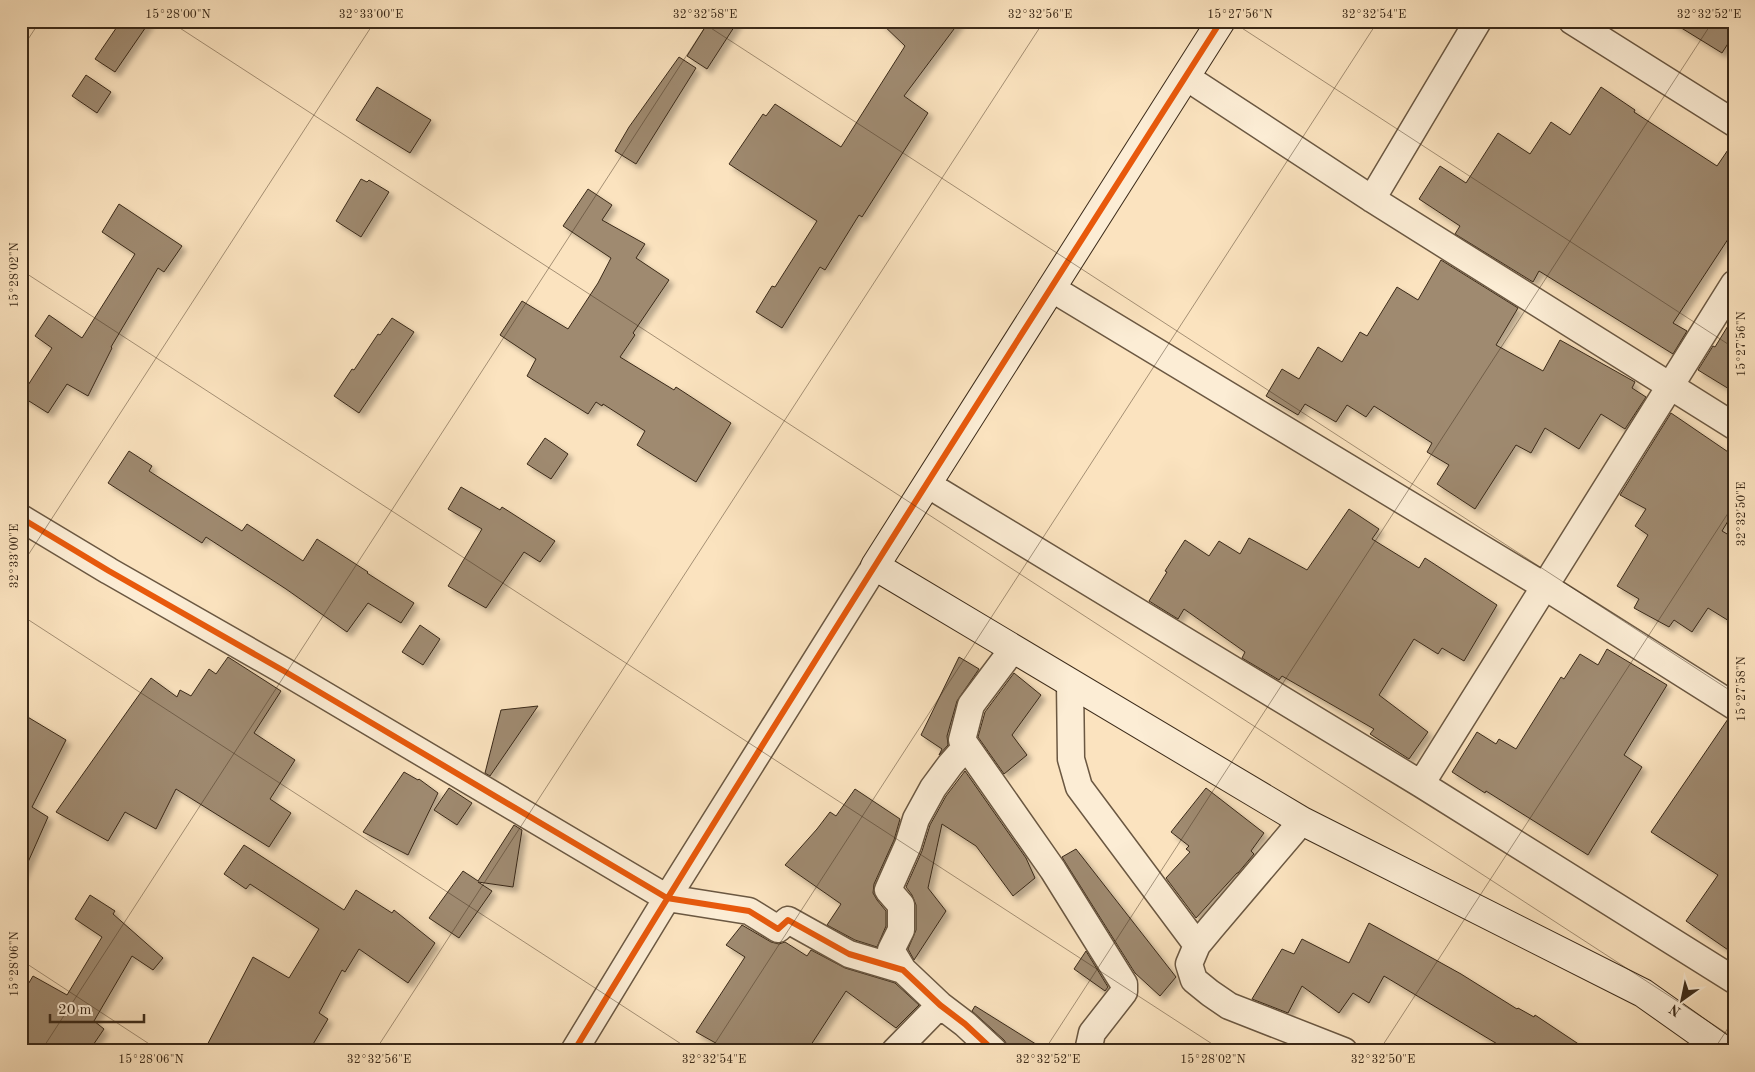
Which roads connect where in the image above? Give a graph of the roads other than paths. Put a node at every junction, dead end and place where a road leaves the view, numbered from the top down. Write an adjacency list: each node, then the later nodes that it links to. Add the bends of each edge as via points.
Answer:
1 (1221, 21): 4 (street)
2 (1478, 21): 6 (street)
3 (1572, 21): 5 (street)
4 (1186, 77): 6 (street); 8 (street)
5 (1734, 124)
6 (1372, 199): 9 (street)
7 (1734, 284): 9 (street)
8 (1051, 288): 11 (street); 14 (street)
9 (1670, 386): 10 (street); 14 (street)
10 (1734, 426)
11 (927, 484): 13 (street); 19 (street)
12 (21, 518): 21 (street)
13 (875, 566): 15 (street); 21 (street)
14 (1544, 586): 17 (street); 19 (street)
15 (1014, 649): 16 (street); 18 (street, via 971,705)
16 (1070, 683): 20 (street); 22 (street, via 1071,759 1080,788)
17 (1734, 706)
18 (962, 740): 23 (street, via 965,748 933,788 916,819 888,890 901,905 901,930 891,950); 29 (street, via 1053,870 1124,984 1124,992 1092,1033)
19 (1421, 784): 24 (street)
20 (1302, 821): 22 (street); 31 (street, via 1643,993)
21 (667, 898): 23 (street, via 749,911 778,929 788,920 849,954); 26 (street)
22 (1197, 945): 30 (street, via 1189,964 1194,980 1210,993 1229,1006)
23 (903, 970): 25 (street)
24 (1734, 980)
25 (940, 1005): 27 (street); 28 (street)
26 (574, 1051)
27 (895, 1051)
28 (994, 1051)
29 (1088, 1051)
30 (1344, 1051)
31 (1725, 1051)

